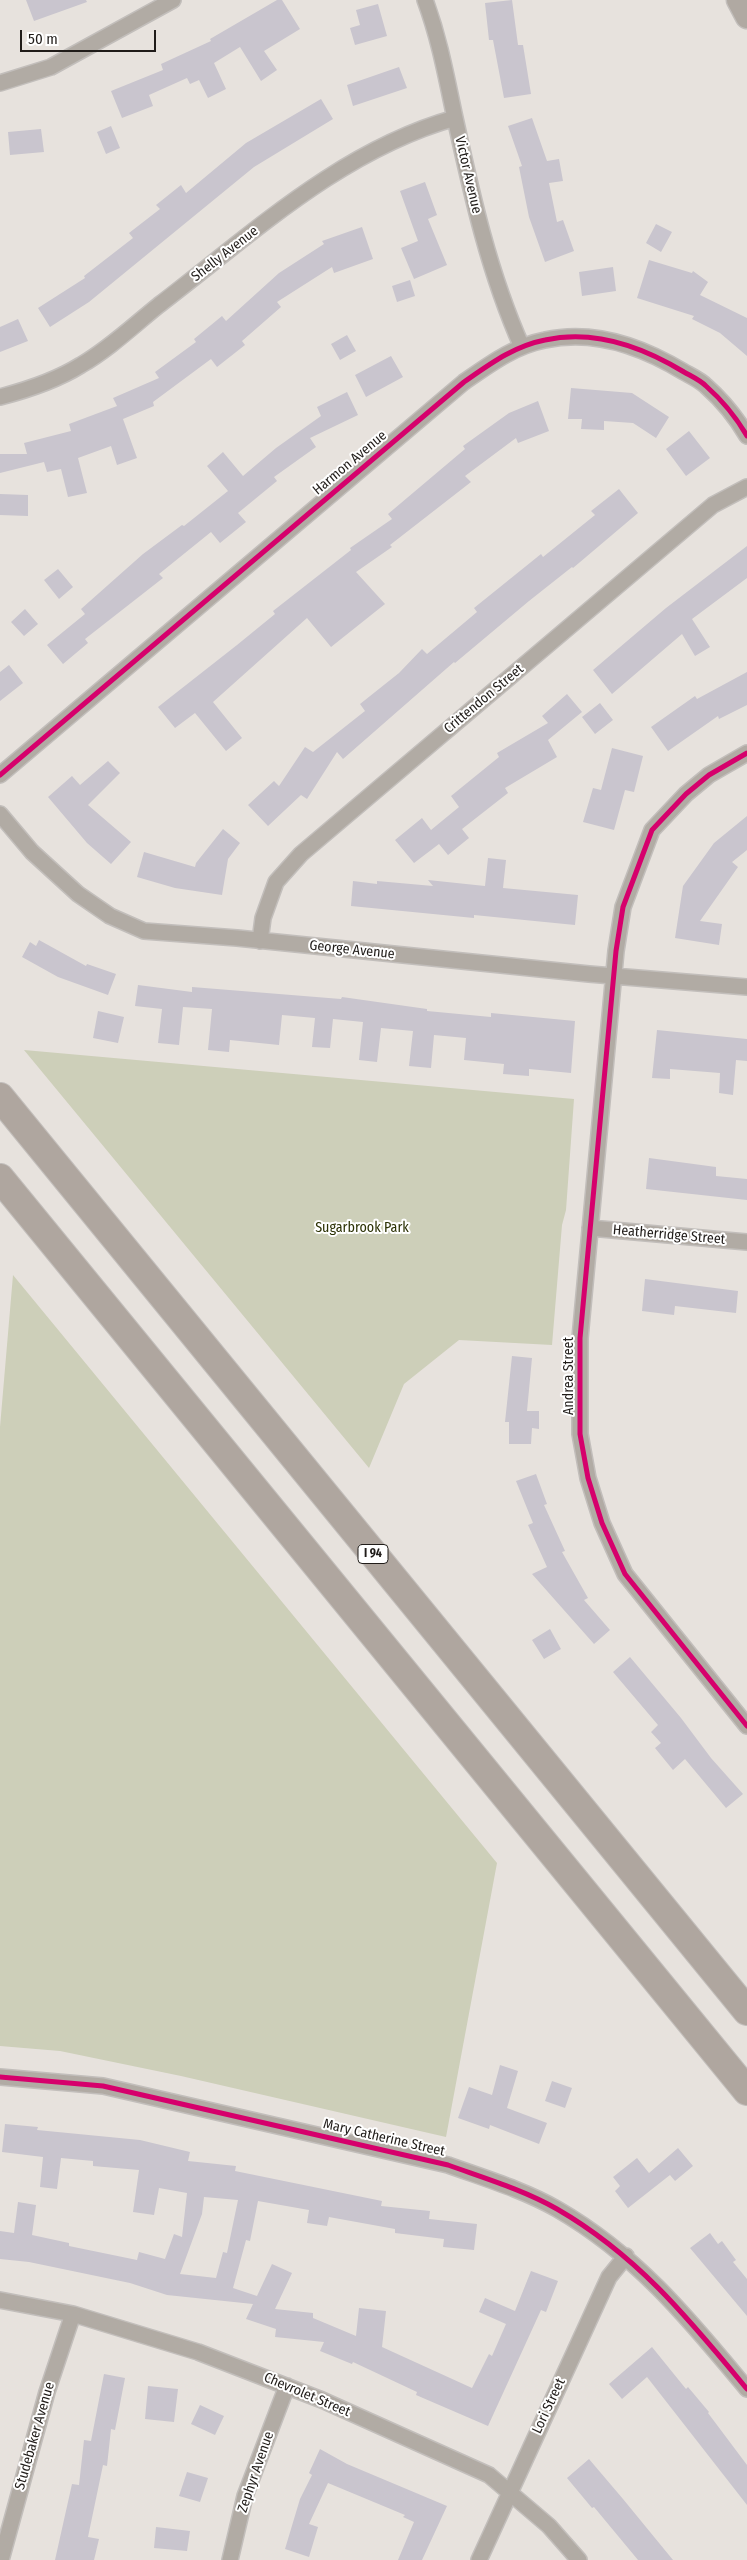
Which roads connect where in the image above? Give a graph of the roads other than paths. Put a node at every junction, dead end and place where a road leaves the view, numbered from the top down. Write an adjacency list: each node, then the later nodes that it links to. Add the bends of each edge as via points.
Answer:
1 (173, 0): 5 (street, via 51,67)
2 (426, 0): 6 (street, Victor Avenue, via 439,37)
3 (738, 0): 4 (main road)
4 (747, 17)
5 (0, 83)
6 (455, 118): 7 (street, Victor Avenue, via 481,232 495,279); 8 (street, Shelly Avenue, via 372,150 324,179 81,366)
7 (522, 347): 9 (street, Harmon Avenue, via 578,336 621,342 663,359 705,384 736,417); 12 (street, Harmon Avenue, via 503,354 464,382)
8 (0, 397)
9 (747, 436)
10 (747, 487): 14 (street, Crittendon Street, via 713,505 300,854 276,882 263,918)
11 (747, 753): 15 (street, Andrea Street, via 686,794 652,830 623,907)
12 (0, 775)
13 (0, 814): 14 (street, George Avenue, via 39,858 78,894 110,916 144,931)
14 (260, 941): 15 (street, George Avenue)
15 (613, 977): 16 (street, George Avenue); 19 (street, Andrea Street)
16 (747, 987)
17 (0, 1097): 22 (highway, I 94)
18 (0, 1178): 24 (highway)
19 (590, 1228): 20 (street, Heatherridge Street); 21 (street, Andrea Street, via 580,1338 580,1434 590,1487 625,1574)
20 (747, 1242)
21 (747, 1726)
22 (747, 2011)
23 (0, 2077): 25 (street, Mary Catherine Street, via 103,2086 448,2165 556,2208)
24 (747, 2091)
25 (626, 2256): 29 (street, Mary Catherine Street, via 688,2318); 30 (street, Lori Street, via 609,2277)
26 (0, 2300): 27 (street, Chevrolet Street)
27 (73, 2314): 28 (street, Chevrolet Street, via 198,2352); 31 (street, Studebaker Avenue, via 47,2392)
28 (287, 2386): 30 (street, Chevrolet Street, via 489,2475); 32 (street, Zephyr Avenue, via 245,2496)
29 (747, 2389)
30 (510, 2493): 33 (street, Lori Street); 34 (street, Chevrolet Street, via 549,2526)
31 (1, 2560)
32 (230, 2560)
33 (479, 2560)
34 (579, 2560)

